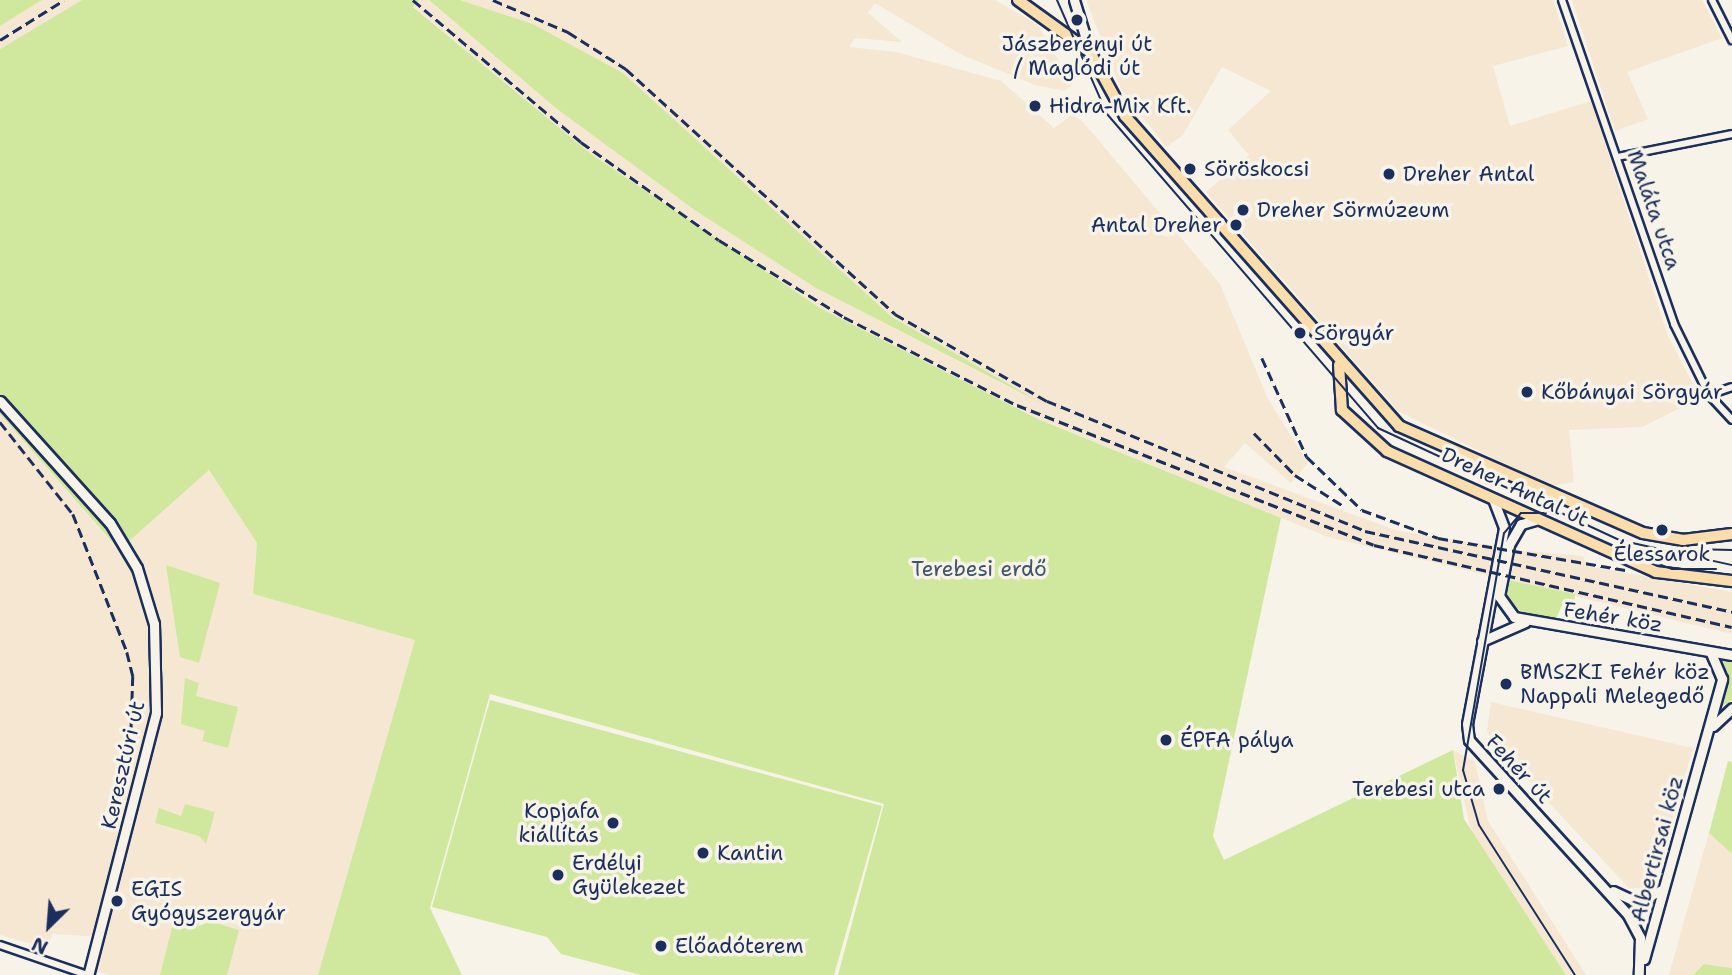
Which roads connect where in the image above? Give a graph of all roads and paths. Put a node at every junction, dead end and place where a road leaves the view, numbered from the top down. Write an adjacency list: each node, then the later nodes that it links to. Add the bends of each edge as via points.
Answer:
1 (1018, 0): 6 (main road)
2 (1074, 0): 6 (main road)
3 (1562, 0): 8 (street, Maláta utca)
4 (1712, 0): 5 (street)
5 (1732, 40)
6 (1090, 52): 9 (main road, Dreher Antal út, via 1125,116)
7 (1732, 134): 8 (street)
8 (1618, 158): 11 (street, Maláta utca, via 1674,324)
9 (1339, 363): 13 (main road, Dreher Antal út); 14 (main road)
10 (1732, 387): 11 (street)
11 (1709, 395): 15 (street, Maláta utca)
12 (0, 401): 29 (main road, Keresztúri út, via 110,523 137,568 154,624 156,713)
13 (1372, 401): 14 (main road, via 1354,393); 18 (main road, Dreher Antal út, via 1411,434 1622,526 1683,540)
14 (1340, 403): 16 (main road, Dreher Antal út, via 1352,425 1387,451)
15 (1732, 420)
16 (1487, 493): 17 (main road, Dreher Antal út); 21 (main road, Fehér út, via 1502,512 1504,528)
17 (1541, 519): 19 (main road, Dreher Antal út, via 1656,572); 20 (main road, Fehér köz, via 1514,531 1499,596 1510,614)
18 (1732, 534)
19 (1732, 581)
20 (1527, 621): 21 (main road); 22 (main road, Fehér köz)
21 (1482, 641): 26 (main road, Fehér út, via 1469,740)
22 (1710, 653): 23 (main road, Fehér köz); 25 (main road, Albertirsai köz, via 1722,679)
23 (1732, 655)
24 (1732, 708): 25 (main road, Albertirsai köz)
25 (1707, 733): 27 (main road, Albertirsai köz)
26 (1555, 834): 27 (main road, Fehér út, via 1620,897 1637,902); 30 (main road, Fehér út, via 1636,926)
27 (1662, 890): 30 (main road, Albertirsai köz)
28 (0, 945): 29 (street)
29 (87, 975)
30 (1639, 975)

